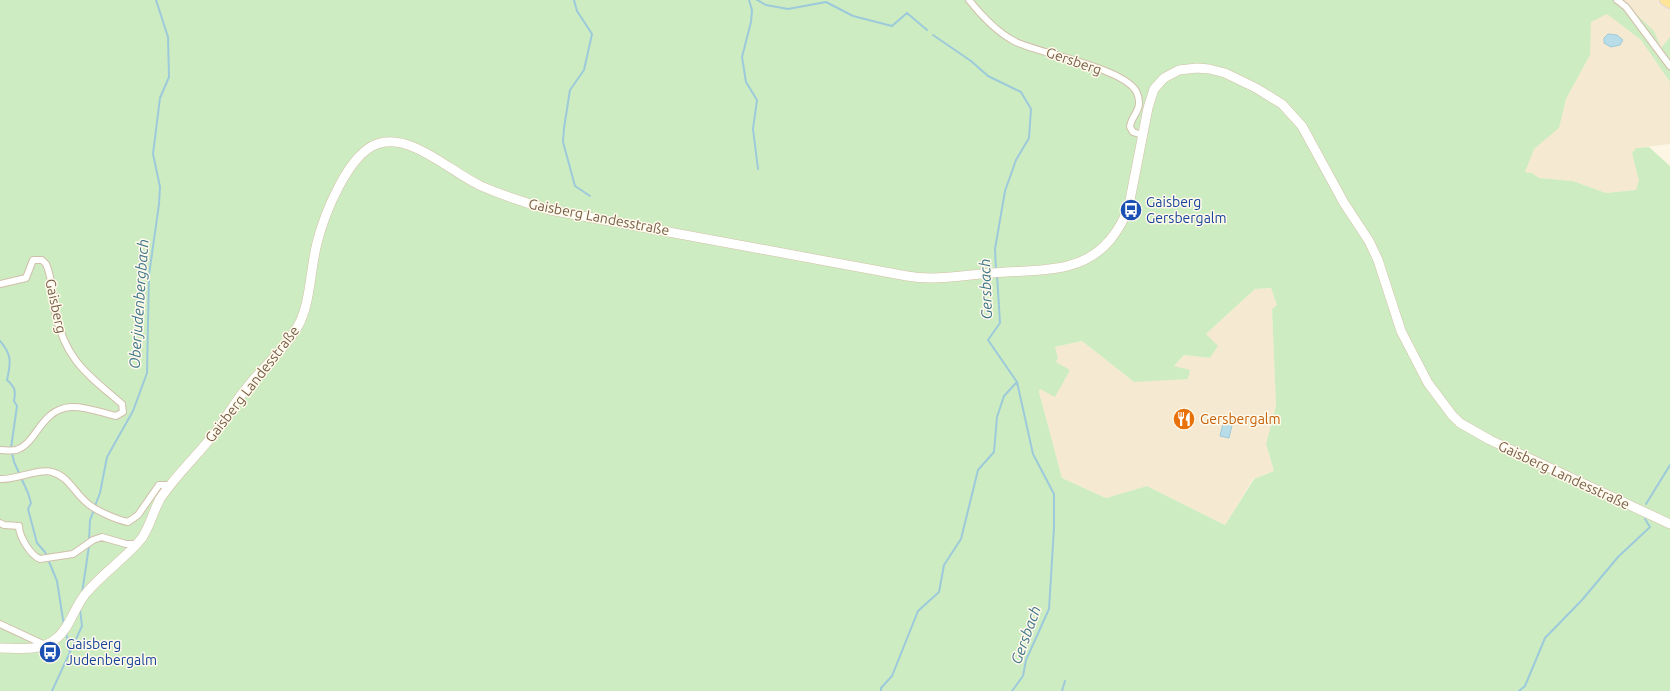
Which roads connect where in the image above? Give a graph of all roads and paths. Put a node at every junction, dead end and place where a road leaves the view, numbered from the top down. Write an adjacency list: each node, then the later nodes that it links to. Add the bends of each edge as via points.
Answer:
1 (969, 0): 6 (street, Gersberg, via 990,23 1015,42 1090,66 1129,82 1136,90 1139,100 1130,127 1133,132)
2 (1617, 0): 5 (street, via 1626,7)
3 (1665, 0): 4 (main road)
4 (1670, 3)
5 (1670, 66)
6 (1142, 135): 10 (main road, Gaisberg Landesstraße, via 1128,210 1120,227 1106,245 1091,257 1073,266 1053,270 992,272 941,278 921,278 550,210 479,185 412,147 397,143 378,144 368,149 353,164 340,186 321,230 303,311 292,335 248,385 214,434); 12 (main road, Gaisberg Landesstraße, via 1150,98 1156,86 1175,72 1186,68 1214,70 1279,101 1297,119 1373,250 1396,319 1420,369 1437,397 1460,423)
7 (0, 284): 8 (street, Gaisberg, via 26,278 33,260 42,260 46,264 64,344 80,368 122,404 123,412 116,416 81,408 62,409 46,419 21,447 15,450)
8 (0, 450)
9 (0, 479): 10 (street, via 43,471 51,472 64,478 90,505 128,522 138,515 159,485)
10 (171, 485): 13 (main road, Gaisberg Landesstraße, via 160,500 148,528)
11 (0, 523): 13 (street, via 20,526 21,536 40,559 73,554 102,537 126,544)
12 (1670, 524)
13 (136, 544): 15 (main road, Gaisberg Landesstraße, via 89,589 62,632)
14 (0, 624): 15 (street)
15 (47, 644): 16 (main road, via 28,649)
16 (0, 648)

